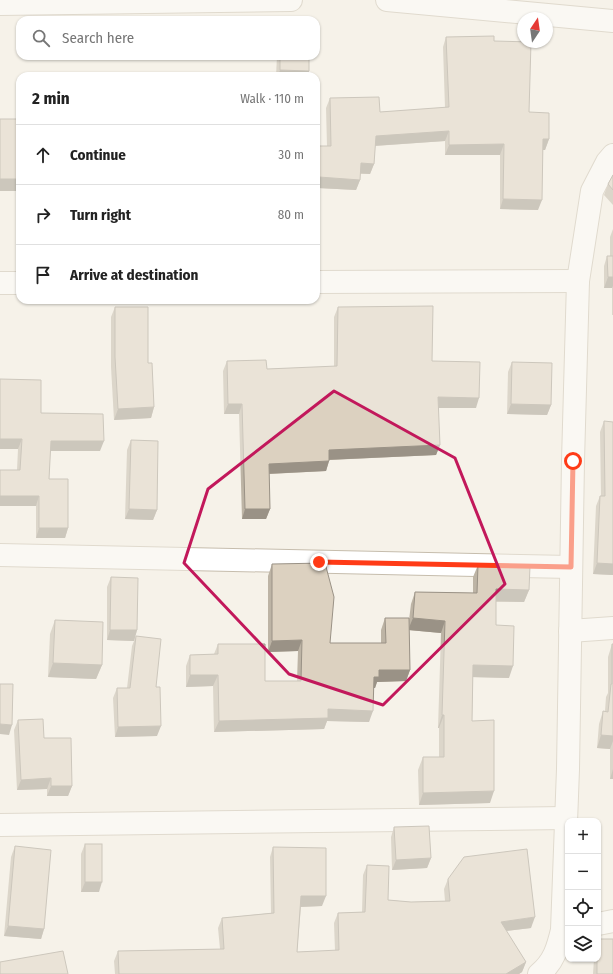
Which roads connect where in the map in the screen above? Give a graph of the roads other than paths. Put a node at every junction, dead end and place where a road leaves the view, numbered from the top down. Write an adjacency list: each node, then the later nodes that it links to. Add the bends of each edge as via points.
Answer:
1 (291, 0): 3 (street)
2 (387, 0): 4 (street)
3 (0, 4)
4 (613, 21)
5 (613, 155): 6 (street, via 592,191)
6 (578, 281): 7 (street); 11 (street)
7 (320, 282)
8 (0, 283): 9 (street)
9 (16, 283)
10 (0, 555): 11 (street)
11 (571, 567): 13 (street)
12 (613, 628): 13 (street)
13 (570, 630): 15 (street)
14 (565, 818): 16 (street)
15 (566, 818)
16 (0, 825)
17 (566, 854): 20 (street)
18 (613, 921): 19 (street)
19 (601, 923)
20 (565, 926)
21 (565, 930): 22 (street, via 556,953 546,969)
22 (539, 974)

